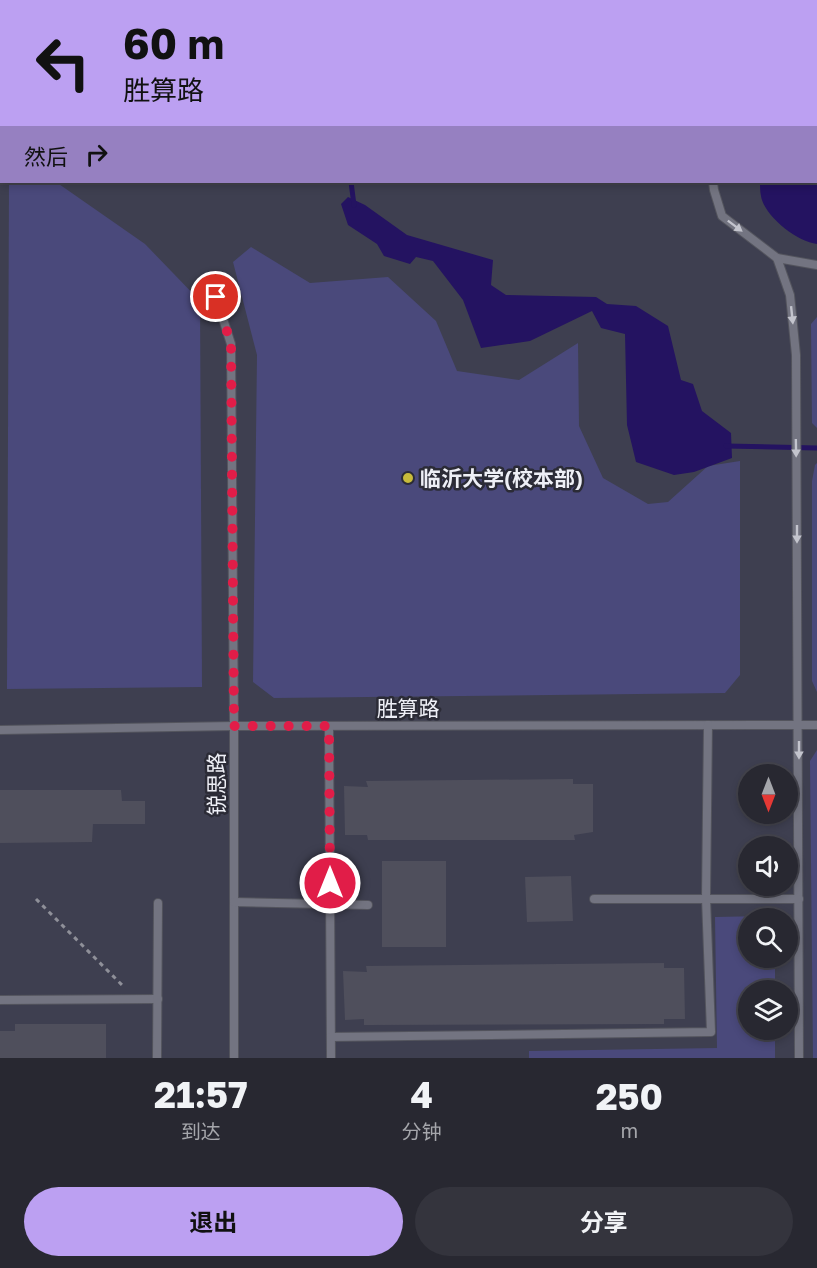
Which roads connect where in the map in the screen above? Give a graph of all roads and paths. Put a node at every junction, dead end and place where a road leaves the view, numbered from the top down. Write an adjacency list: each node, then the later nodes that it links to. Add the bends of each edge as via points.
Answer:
1 (715, 184): 2 (lane, one-way to 2, via 722,216)
2 (777, 258): 3 (lane); 6 (lane, one-way to 6, via 790,295 796,355)
3 (817, 265)
4 (216, 297): 8 (lane, 锐思路, via 231,344)
5 (708, 725): 6 (lane, 胜算路); 9 (lane, 胜算路); 11 (lane)
6 (799, 725): 7 (lane, 胜算路); 14 (lane, one-way to 14)
7 (817, 725)
8 (234, 726): 9 (lane, 胜算路); 10 (lane, 胜算路); 15 (lane, 锐思路)
9 (329, 726): 17 (lane)
10 (0, 730)
11 (706, 898): 13 (lane); 14 (lane); 22 (lane, via 711,1032)
12 (36, 899): 19 (path)
13 (594, 899)
14 (799, 899): 26 (lane)
15 (234, 902): 17 (lane); 24 (lane, 锐思路)
16 (158, 903): 20 (lane)
17 (330, 905): 18 (lane); 22 (lane)
18 (368, 906)
19 (135, 999): 20 (lane); 21 (lane)
20 (158, 999): 23 (lane)
21 (0, 1000)
22 (331, 1037): 25 (lane)
23 (157, 1058)
24 (234, 1058)
25 (332, 1058)
26 (799, 1058)

